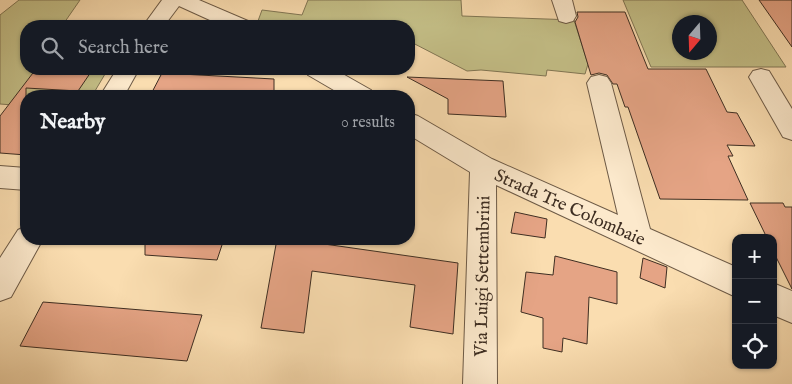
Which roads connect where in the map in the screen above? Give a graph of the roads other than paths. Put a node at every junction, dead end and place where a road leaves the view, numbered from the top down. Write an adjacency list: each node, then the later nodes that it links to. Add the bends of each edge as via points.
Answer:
1 (173, 0): 3 (street)
2 (182, 0): 4 (street)
3 (158, 20)
4 (227, 20)
5 (124, 75): 9 (street)
6 (326, 75): 10 (street)
7 (761, 77): 12 (street)
8 (599, 83): 16 (street)
9 (116, 90)
10 (352, 90)
11 (415, 127): 13 (street, Strada Tre Colombaie)
12 (792, 130)
13 (483, 167): 16 (street, Strada Tre Colombaie); 22 (street, Via Luigi Settembrini)
14 (0, 177): 15 (street)
15 (20, 179)
16 (638, 238): 18 (street, Strada Tre Colombaie)
17 (24, 245): 19 (street)
18 (732, 280)
19 (0, 286)
20 (777, 300): 21 (street)
21 (792, 307)
22 (480, 384)

